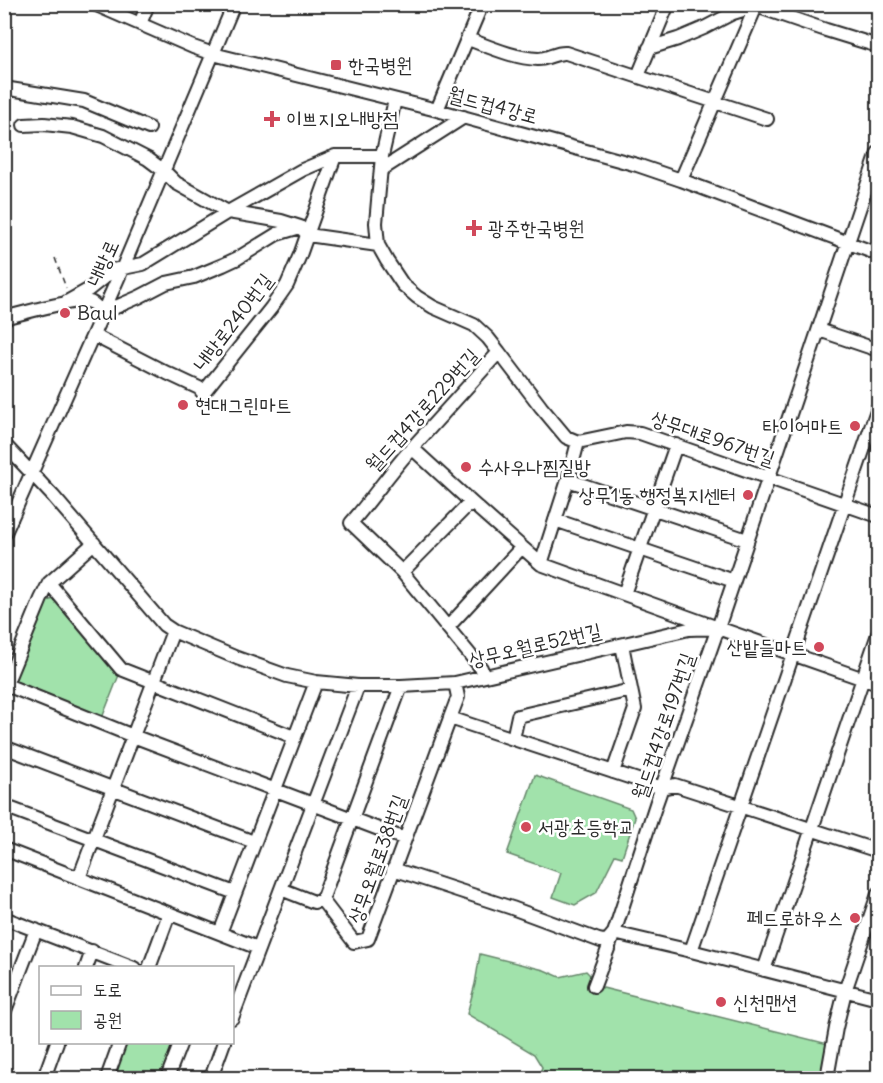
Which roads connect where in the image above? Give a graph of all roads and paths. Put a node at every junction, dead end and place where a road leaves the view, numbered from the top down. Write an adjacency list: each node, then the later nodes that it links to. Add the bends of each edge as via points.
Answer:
1 (94, 4): 7 (street, 월드컵4강로)
2 (148, 4): 7 (street)
3 (234, 4): 11 (street, 내방로)
4 (482, 4): 8 (street)
5 (668, 4): 10 (street)
6 (756, 5): 9 (street); 10 (street); 15 (street)
7 (140, 24): 11 (street, 월드컵4강로)
8 (468, 39): 12 (street, via 520,57 541,59 566,53); 16 (street)
9 (879, 46)
10 (649, 48): 12 (street)
11 (213, 54): 14 (street, 월드컵4강로); 25 (street, 내방로)
12 (638, 76): 15 (street)
13 (4, 88): 20 (street, via 84,100)
14 (395, 100): 16 (street, 월드컵4강로); 22 (street, 월드컵4강로229번길)
15 (715, 102): 18 (street); 26 (street)
16 (437, 110): 17 (street, 월드컵4강로)
17 (464, 117): 24 (street); 26 (street, 월드컵4강로)
18 (767, 119)
19 (24, 125): 25 (street, via 72,127 103,136)
20 (149, 128)
21 (335, 156): 22 (street); 27 (street); 28 (street, 내방로240번길)
22 (382, 156): 24 (street, 월드컵4강로229번길)
23 (878, 159): 29 (street, 월드컵4강로197번길)
24 (381, 170): 30 (street, 월드컵4강로229번길)
25 (164, 171): 27 (street, via 176,183); 33 (street, 내방로)
26 (681, 180): 29 (street, 월드컵4강로)
27 (228, 212): 28 (street, via 282,221); 33 (street, via 143,264)
28 (304, 231): 30 (street); 35 (street, via 277,234 223,265 166,283); 38 (street, 내방로240번길, via 295,270 282,293 203,393)
29 (848, 243): 31 (street, 월드컵4강로); 37 (street, 월드컵4강로197번길)
30 (378, 245): 40 (street, 월드컵4강로229번길, via 403,285 433,307 474,325)
31 (879, 254)
32 (55, 258): 34 (path, via 67,292)
33 (123, 267): 34 (street); 35 (street, 내방로)
34 (65, 303): 35 (street, via 89,302); 36 (street)
35 (102, 313): 38 (street, 내방로)
36 (4, 318)
37 (819, 330): 39 (street); 47 (street, 월드컵4강로197번길)
38 (93, 335): 46 (street, 내방로)
39 (879, 350)
40 (500, 352): 42 (street, via 559,429); 45 (street, 월드컵4강로229번길)
41 (879, 407): 50 (street)
42 (578, 442): 44 (street, 상무대로967번길, via 627,432); 48 (street)
43 (4, 444): 46 (street)
44 (676, 445): 47 (street, 상무대로967번길); 51 (street)
45 (412, 448): 49 (street); 60 (street, 월드컵4강로229번길, via 351,523)
46 (31, 474): 54 (street, 내방로); 56 (street)
47 (769, 477): 50 (street, 상무대로967번길); 55 (street, 월드컵4강로197번길)
48 (568, 480): 51 (street); 53 (street)
49 (471, 502): 57 (street); 60 (street)
50 (845, 504): 52 (street, 상무대로967번길); 69 (street)
51 (654, 509): 55 (street); 58 (street)
52 (879, 516)
53 (555, 520): 58 (street); 59 (street)
54 (4, 535)
55 (747, 540): 61 (street, 월드컵4강로197번길)
56 (94, 543): 62 (street); 66 (street)
57 (522, 547): 59 (street); 64 (street)
58 (640, 548): 61 (street); 63 (street)
59 (541, 564): 63 (street)
60 (402, 572): 64 (street, 월드컵4강로229번길)
61 (734, 581): 65 (street, 월드컵4강로197번길)
62 (49, 583): 72 (street, via 122,669); 76 (street)
63 (624, 594): 65 (street)
64 (448, 627): 70 (street, 월드컵4강로229번길)
65 (718, 628): 68 (street, 상무오월로52번길, via 689,629); 69 (street); 87 (street, 월드컵4강로197번길)
66 (173, 631): 72 (street); 73 (street, 상무오월로52번길, via 287,676)
67 (879, 634): 71 (street)
68 (622, 645): 70 (street, 상무오월로52번길); 79 (street)
69 (793, 654): 71 (street); 91 (street)
70 (484, 676): 74 (street, 상무오월로52번길)
71 (863, 679): 75 (street); 93 (street)
72 (154, 682): 81 (street); 82 (street)
73 (316, 682): 77 (street, 상무오월로52번길); 82 (street)
74 (455, 683): 78 (street, 상무오월로52번길); 80 (street, 상무오월로38번길, via 458,697)
75 (879, 684)
76 (5, 686): 81 (street)
77 (358, 686): 78 (street, 상무오월로52번길); 89 (street)
78 (401, 686): 92 (street, 상무오월로38번길)
79 (631, 690): 83 (street, via 518,716); 85 (street, via 635,709)
80 (450, 718): 83 (street); 94 (street, 상무오월로38번길)
81 (134, 736): 86 (street); 88 (street)
82 (294, 737): 88 (street)
83 (513, 739): 85 (street)
84 (4, 747): 86 (street)
85 (613, 772): 87 (street)
86 (113, 788): 95 (street); 96 (street)
87 (662, 788): 91 (street, via 675,785); 109 (street, 월드컵4강로197번길)
88 (275, 789): 89 (street); 96 (street)
89 (313, 803): 92 (street); 101 (street)
90 (4, 806): 95 (street)
91 (740, 806): 93 (street); 112 (street)
92 (352, 819): 94 (street); 104 (street, 상무오월로38번길)
93 (812, 829): 98 (street); 116 (street)
94 (405, 839): 99 (street, 상무오월로38번길)
95 (94, 840): 100 (street); 102 (street)
96 (254, 842): 102 (street)
97 (4, 849): 100 (street)
98 (879, 851)
99 (393, 869): 104 (street, 상무오월로38번길, via 368,939 354,942); 109 (street, via 601,941)
100 (79, 878): 105 (street)
101 (281, 889): 104 (street, via 314,902); 110 (street)
102 (235, 893): 108 (street)
103 (879, 894): 118 (street)
104 (322, 900)
105 (169, 914): 108 (street); 115 (street)
106 (4, 918): 107 (street)
107 (36, 930): 111 (street); 121 (street)
108 (220, 933): 110 (street)
109 (614, 933): 112 (street); 117 (street, 월드컵4강로197번길)
110 (258, 948): 120 (street)
111 (92, 951): 113 (street); 114 (street)
112 (690, 951): 116 (street)
113 (87, 966)
114 (129, 966)
115 (150, 966)
116 (764, 970): 118 (street)
117 (594, 986)
118 (845, 991): 119 (street); 130 (street)
119 (879, 999)
120 (234, 1010)
121 (4, 1013)
122 (56, 1044): 126 (street)
123 (119, 1044): 127 (street)
124 (180, 1044): 128 (street)
125 (223, 1044): 129 (street)
126 (44, 1078)
127 (106, 1078)
128 (167, 1078)
129 (211, 1078)
130 (827, 1078)

